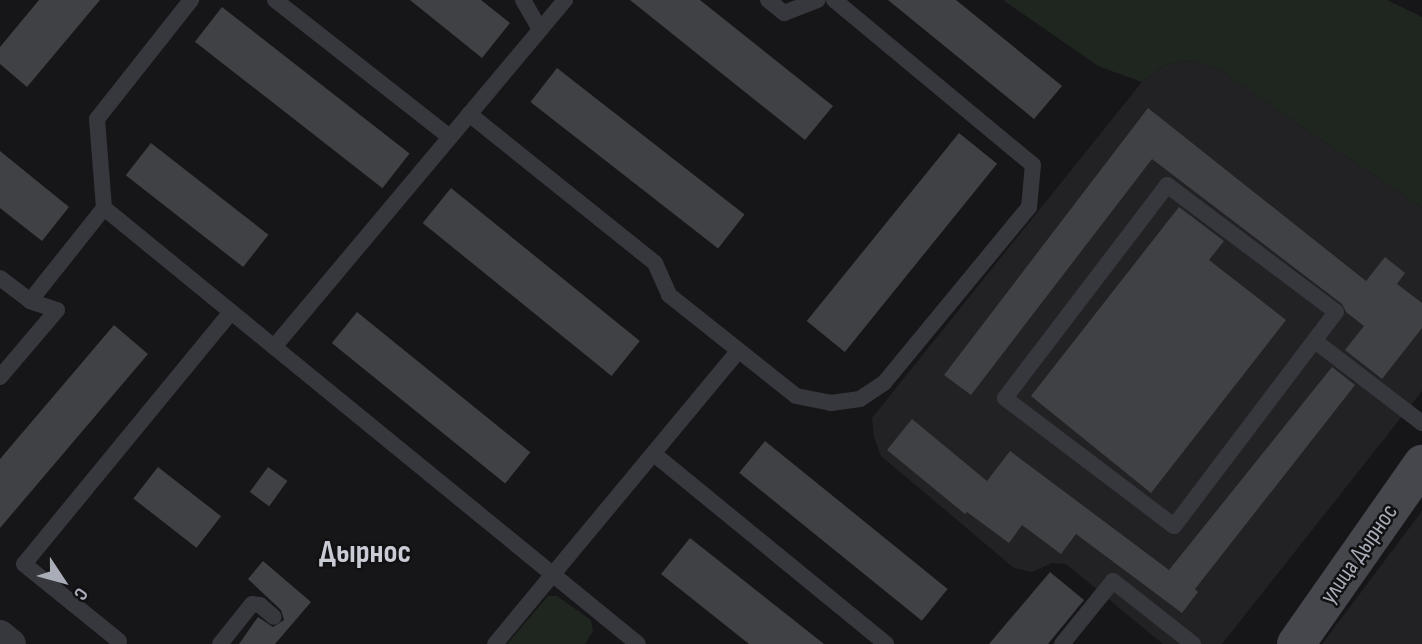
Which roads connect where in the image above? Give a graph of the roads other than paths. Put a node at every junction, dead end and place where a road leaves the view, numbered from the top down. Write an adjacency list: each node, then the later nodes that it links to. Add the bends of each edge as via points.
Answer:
1 (191, 0): 11 (lane, via 97,119)
2 (275, 0): 10 (lane)
3 (523, 0): 8 (lane)
4 (565, 0): 8 (lane)
5 (768, 0): 6 (lane, via 784,13)
6 (818, 0)
7 (834, 0): 17 (lane, via 1033,165 1029,207 884,383 860,399 831,402 796,396)
8 (540, 30): 9 (lane)
9 (469, 114): 10 (lane); 17 (lane, via 655,263 669,295)
10 (450, 137): 16 (lane)
11 (104, 208): 13 (lane); 14 (lane)
12 (0, 278): 13 (lane)
13 (30, 301): 18 (lane, via 57,310)
14 (231, 312): 16 (lane); 25 (lane, via 24,564)
15 (1315, 341): 15 (lane, via 1336,313 1167,185 1005,398 1174,526); 19 (lane)
16 (274, 347): 22 (lane)
17 (738, 351): 20 (lane)
18 (0, 377)
19 (1422, 423)
20 (653, 454): 22 (lane); 30 (lane)
21 (1422, 464): 33 (main road, улица Дырнос)
22 (553, 574): 28 (lane); 29 (lane)
23 (274, 617): 27 (lane, via 252,604)
24 (0, 635): 26 (street)
25 (119, 643)
26 (11, 644)
27 (220, 644)
28 (495, 644)
29 (638, 644)
30 (886, 644)
31 (1062, 644): 32 (lane, via 1112,581)
32 (1193, 644)
33 (1296, 644)

